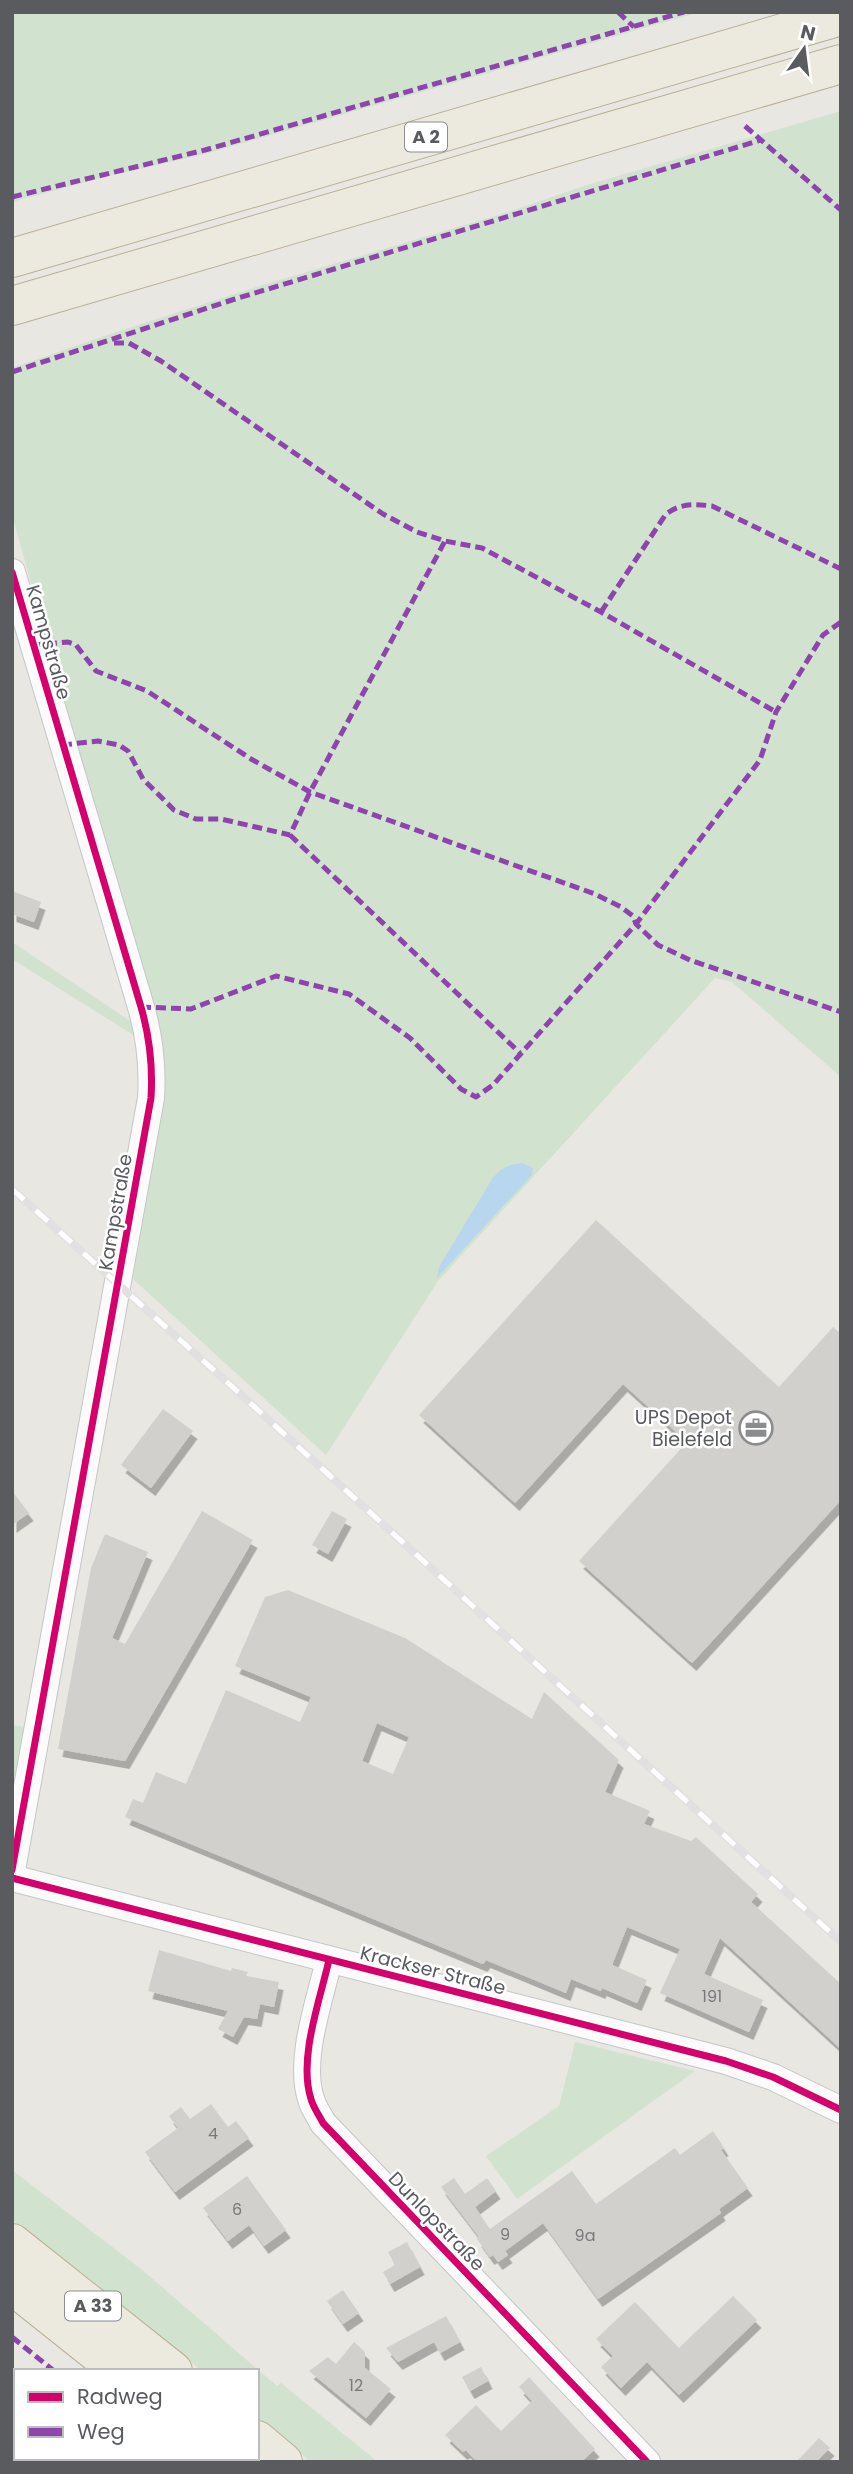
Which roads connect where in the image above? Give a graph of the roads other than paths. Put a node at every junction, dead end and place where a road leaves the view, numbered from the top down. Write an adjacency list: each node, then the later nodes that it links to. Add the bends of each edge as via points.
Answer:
1 (841, 16): 3 (highway, A 2)
2 (841, 64): 4 (highway, A 2)
3 (12, 258)
4 (12, 306)
5 (12, 572): 6 (street, Kampstraße, via 141,1007 153,1066)
6 (12, 1870)
7 (12, 1878): 8 (street, Krackser Straße)
8 (329, 1960): 9 (street, Krackser Straße, via 726,2061 773,2077); 16 (street, Dunlopstraße, via 307,2076 311,2099 323,2123)
9 (841, 2110)
10 (12, 2243): 13 (highway, A 33)
11 (12, 2285): 12 (highway, A 33)
12 (117, 2369)
13 (170, 2369)
14 (259, 2442): 15 (highway)
15 (283, 2462)
16 (647, 2462)

